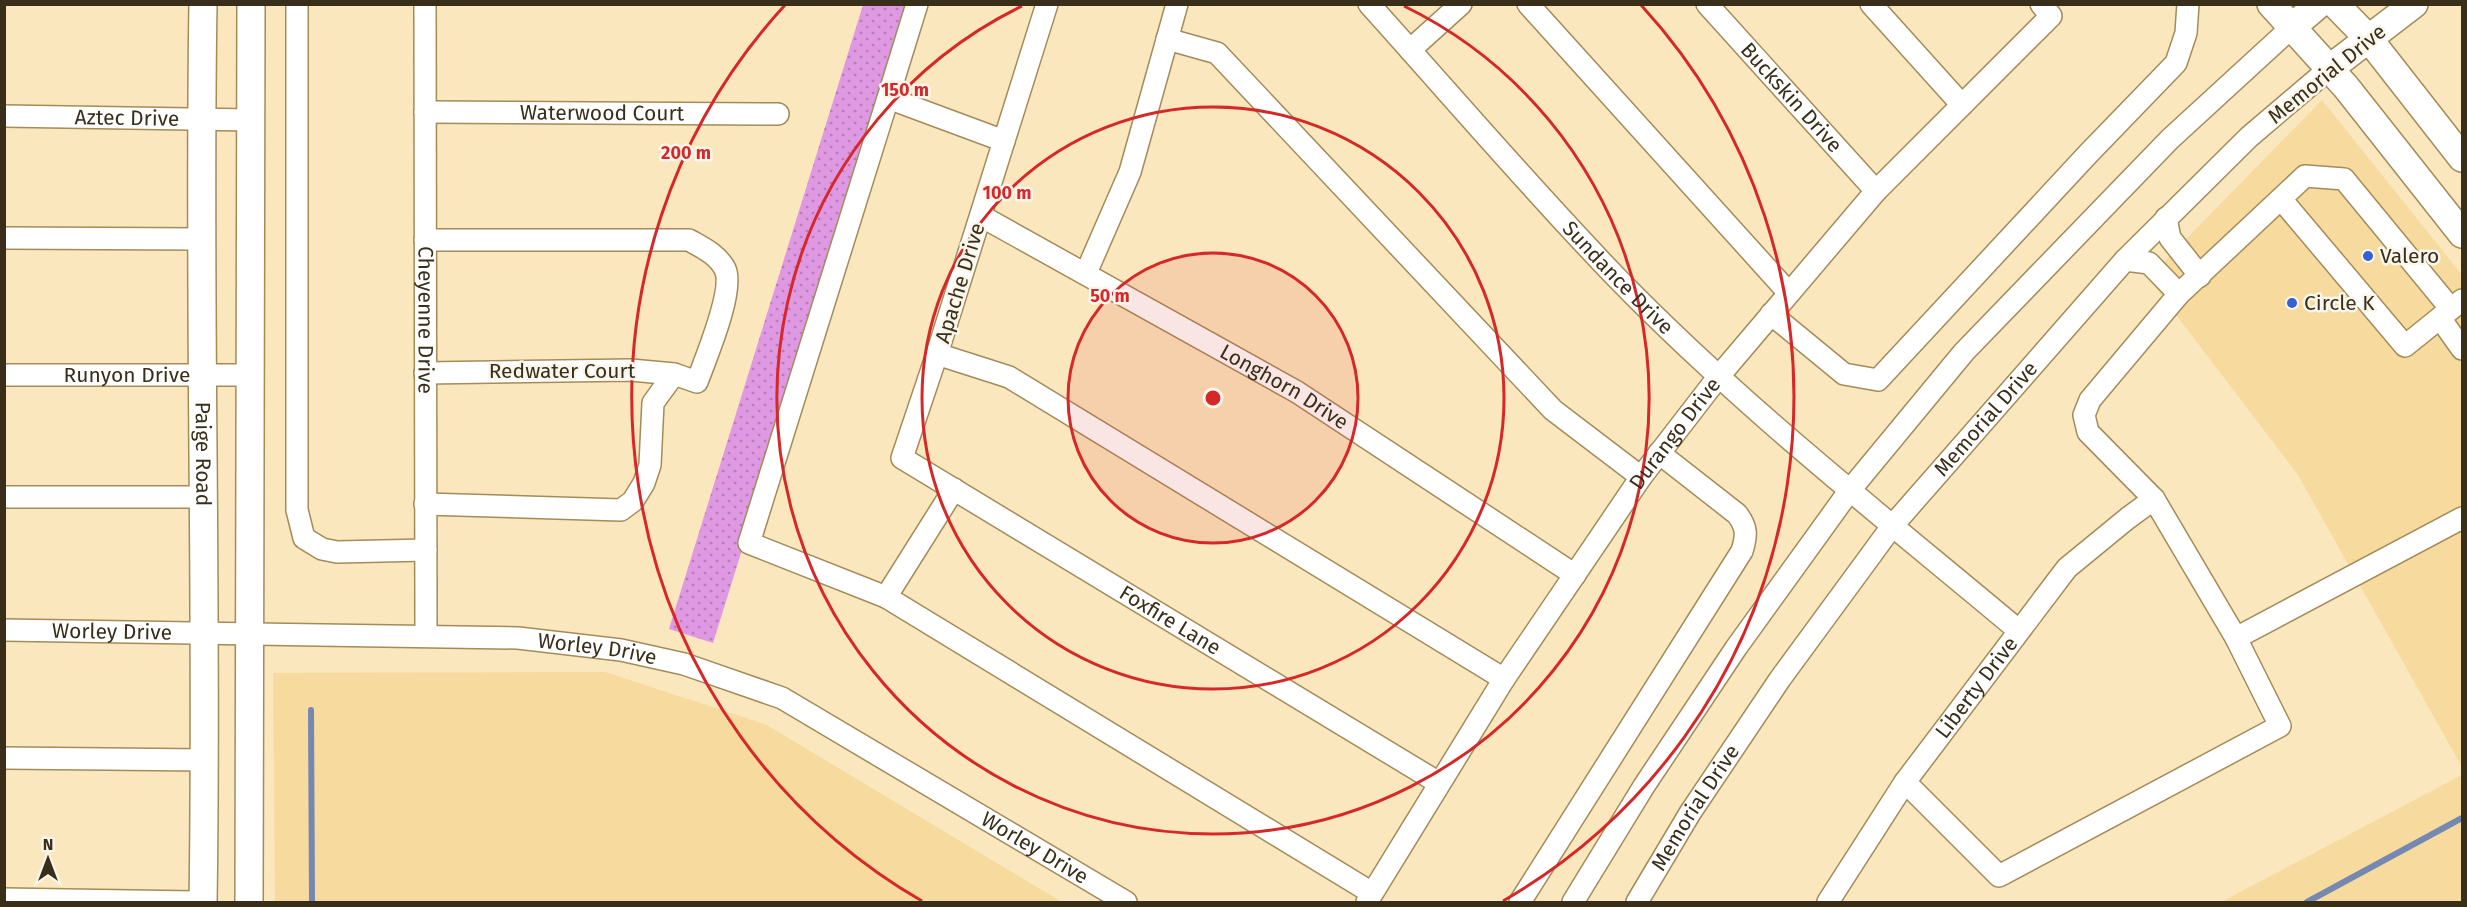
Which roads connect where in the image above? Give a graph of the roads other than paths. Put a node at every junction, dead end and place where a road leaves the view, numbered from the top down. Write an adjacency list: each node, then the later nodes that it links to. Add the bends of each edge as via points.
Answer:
1 (203, 4): 29 (main road, Paige Road)
2 (251, 4): 30 (main road)
3 (297, 4): 67 (street, via 297,510 304,538 322,549)
4 (424, 4): 26 (street, Cheyenne Drive)
5 (917, 4): 24 (street)
6 (1047, 4): 31 (street, Apache Drive)
7 (1177, 4): 20 (street)
8 (1369, 4): 22 (street, Sundance Drive)
9 (1461, 4): 22 (street)
10 (1528, 4): 44 (street)
11 (1707, 4): 33 (street, Buckskin Drive)
12 (1870, 4): 25 (street)
13 (2188, 4): 47 (street, via 2186,33 2176,63 1878,380 1844,374)
14 (2271, 4): 19 (main road)
15 (2319, 4): 19 (main road)
16 (2335, 4): 21 (main road)
17 (2414, 4): 21 (main road, Memorial Drive)
18 (2046, 10): 25 (street, Durango Drive)
19 (2291, 28): 23 (main road); 60 (street, via 2170,139 1964,352)
20 (1167, 39): 42 (street, via 1130,172); 58 (street, via 1217,54 1553,410)
21 (2369, 39): 23 (main road, Memorial Drive); 32 (main road)
22 (1410, 50): 55 (street, Sundance Drive, via 1616,277)
23 (2329, 69): 36 (street, Memorial Drive, via 2249,137); 37 (main road)
24 (888, 98): 31 (street); 69 (street, via 749,543)
25 (1962, 105): 33 (street, Durango Drive)
26 (425, 112): 27 (street, Waterwood Court); 40 (street, Cheyenne Drive)
27 (778, 114)
28 (4, 116): 29 (street, Aztec Drive)
29 (201, 119): 30 (street, Aztec Drive); 39 (main road, Paige Road)
30 (251, 120): 54 (main road)
31 (1004, 141): 35 (street, Apache Drive)
32 (2463, 158)
33 (1876, 191): 44 (street, Durango Drive)
34 (2281, 199): 43 (street); 46 (street, via 2305,176 2344,179); 46 (street, via 2404,346)
35 (981, 216): 42 (street, Longhorn Drive); 49 (street, Apache Drive)
36 (2166, 218): 41 (street, Memorial Drive); 43 (street, via 2170,238)
37 (2463, 234)
38 (4, 238): 39 (street)
39 (200, 239): 53 (main road, Paige Road)
40 (425, 240): 50 (street, Cheyenne Drive); 51 (street, Redwater Court, via 689,240 715,255 726,272 726,294 697,382)
41 (2125, 260): 45 (street, via 2149,263); 66 (street, Memorial Drive)
42 (1086, 273): 68 (street, Longhorn Drive, via 1298,392)
43 (2200, 276): 45 (street)
44 (1789, 293): 47 (street, Durango Drive)
45 (2179, 294): 63 (street, via 2112,370 2084,415 2088,432)
46 (2451, 309): 48 (street)
47 (1771, 314): 55 (street, Durango Drive)
48 (2463, 349)
49 (937, 354): 57 (street, Apache Drive); 76 (street, via 1009,377)
50 (425, 372): 51 (street, Redwater Court, via 631,370); 64 (street, Cheyenne Drive)
51 (674, 374): 64 (street, via 653,403 650,465 644,483 633,501 621,510)
52 (4, 375): 53 (street, Runyon Drive)
53 (202, 375): 54 (street, Runyon Drive); 62 (main road, Paige Road)
54 (249, 375): 73 (main road)
55 (1719, 376): 56 (street, Durango Drive); 60 (street, Sundance Drive)
56 (1659, 453): 58 (street, Durango Drive); 87 (street, via 1737,514 1747,536 1742,551)
57 (902, 458): 59 (street, Foxfire Lane)
58 (1641, 477): 68 (street, Durango Drive)
59 (954, 489): 69 (street); 80 (street, Foxfire Lane)
60 (1850, 490): 66 (street, Sundance Drive); 88 (street, via 1716,677)
61 (4, 497): 62 (street)
62 (204, 497): 72 (main road, Paige Road)
63 (2154, 500): 71 (street, Liberty Drive, via 2067,568); 75 (street)
64 (425, 504): 67 (street, Cheyenne Drive)
65 (2463, 518): 75 (street)
66 (1893, 525): 71 (street, Sundance Drive); 89 (street, Memorial Drive, via 1780,679 1690,813)
67 (426, 550): 74 (street, Cheyenne Drive)
68 (1575, 575): 76 (street, Durango Drive)
69 (886, 597): 81 (street)
70 (4, 630): 72 (street, Worley Drive)
71 (2018, 630): 79 (street, Liberty Drive)
72 (204, 632): 73 (street, Worley Drive); 78 (main road, Paige Road)
73 (249, 633): 74 (street, Worley Drive); 85 (main road)
74 (426, 635): 86 (street, Worley Drive, via 518,638 621,650 684,664 782,698)
75 (2236, 638): 79 (street, via 2280,726 1999,876)
76 (1504, 679): 80 (street, Durango Drive)
77 (4, 758): 78 (street)
78 (206, 759): 84 (main road, Paige Road)
79 (1905, 782): 90 (street, Liberty Drive)
80 (1439, 783): 81 (street, Durango Drive)
81 (1370, 898)
82 (4, 899): 83 (street)
83 (194, 903)
84 (203, 903)
85 (249, 903)
86 (1126, 903)
87 (1520, 903)
88 (1574, 903)
89 (1637, 903)
90 (1828, 903)

